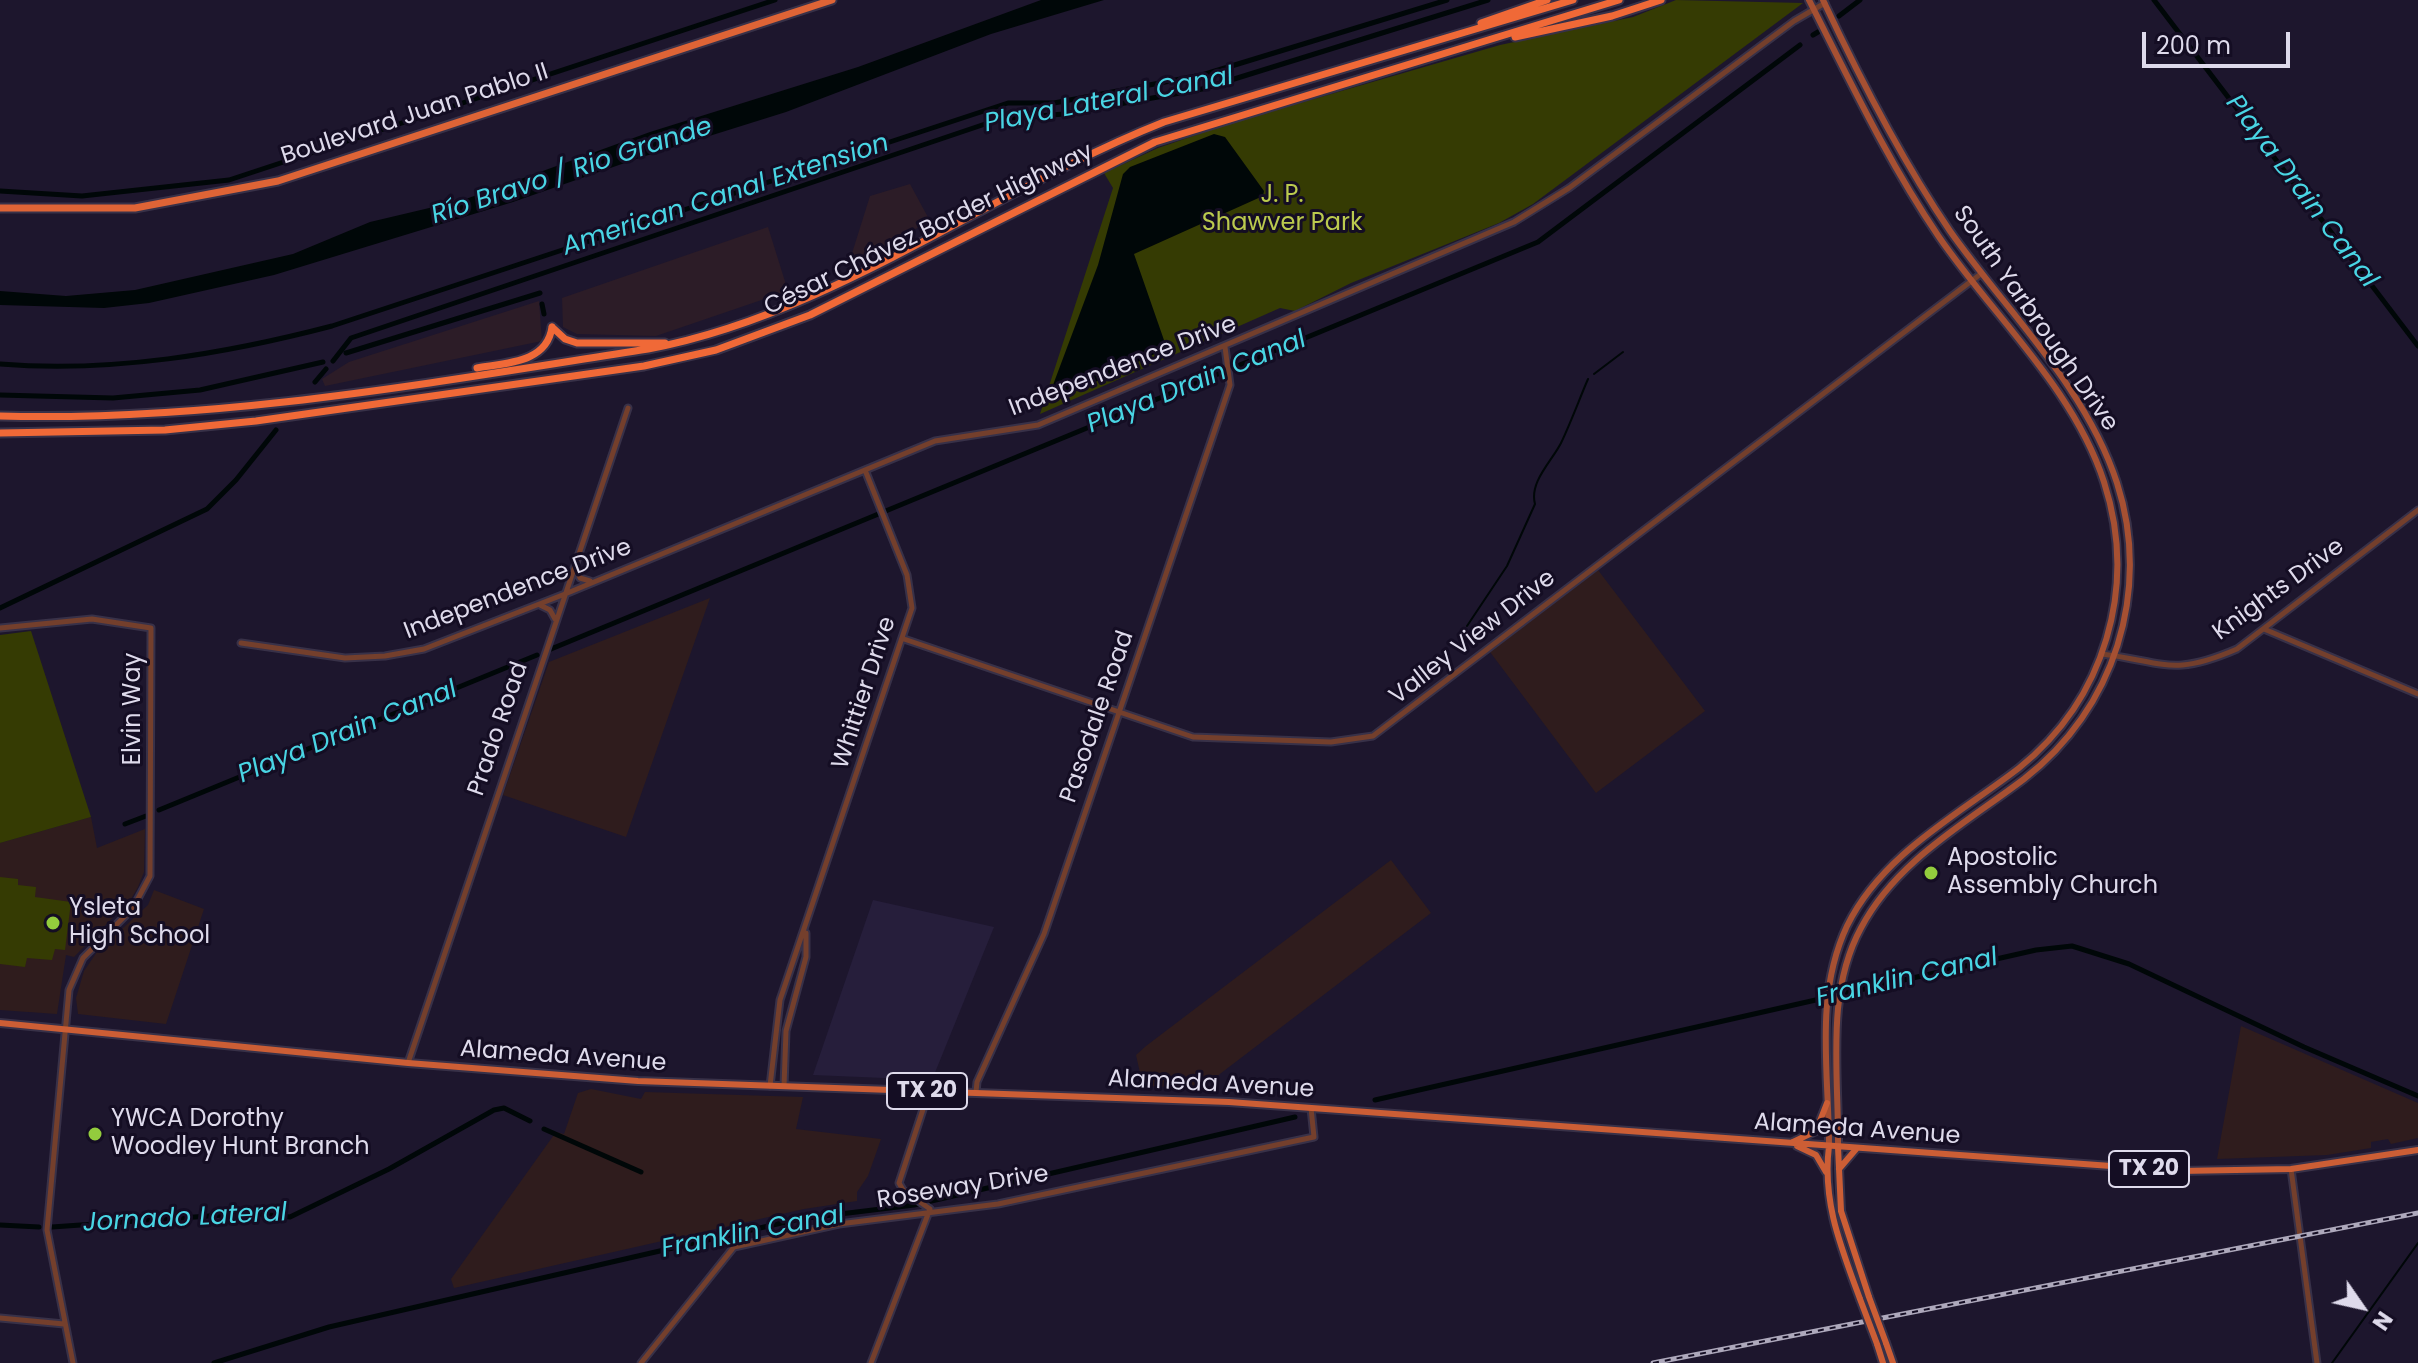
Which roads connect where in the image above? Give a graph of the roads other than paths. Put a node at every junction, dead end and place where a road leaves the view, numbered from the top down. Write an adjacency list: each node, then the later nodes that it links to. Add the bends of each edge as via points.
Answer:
1 (832, 0): 11 (highway, Boulevard Juan Pablo II, via 278,181 135,208)
2 (1547, 0): 10 (highway)
3 (1573, 0): 10 (highway, César Chávez Border Highway)
4 (1619, 0): 9 (highway, César Chávez Border Highway)
5 (1661, 0): 9 (highway, via 1612,16)
6 (1809, 0): 8 (main road, South Yarbrough Drive)
7 (1824, 2): 8 (street, Independence Drive); 12 (main road, South Yarbrough Drive, via 1914,176)
8 (1814, 9): 13 (main road, South Yarbrough Drive, via 1904,183); 15 (street, Independence Drive, via 1536,211)
9 (1489, 41): 19 (highway, César Chávez Border Highway, via 1155,142 810,315 694,356 256,421 165,430)
10 (1433, 42): 14 (highway, César Chávez Border Highway, via 1136,133 806,299)
11 (0, 208)
12 (1982, 273): 13 (street, Valley View Drive); 32 (main road, South Yarbrough Drive, via 2080,405 2113,470 2126,513 2131,557 2128,605)
13 (1972, 280): 31 (main road, South Yarbrough Drive, via 2072,415 2099,468 2118,561 2115,612); 34 (street, Valley View Drive, via 1377,734 1345,742 1211,740)
14 (692, 339): 16 (highway, César Chávez Border Highway); 16 (highway, via 577,343 552,327 549,341 537,354)
15 (1225, 347): 20 (street, Independence Drive, via 1038,425 948,437); 34 (street, Pasodale Road, via 1231,377)
16 (423, 382): 18 (highway, César Chávez Border Highway, via 240,408)
17 (628, 408): 22 (street, Prado Road)
18 (0, 416)
19 (0, 433)
20 (865, 470): 23 (street, Independence Drive); 29 (street, Whittier Drive, via 910,588 912,608)
21 (2418, 510): 28 (street, Knights Drive)
22 (576, 563): 23 (street, via 580,578); 24 (street, Prado Road)
23 (595, 581): 24 (street, Independence Drive)
24 (565, 594): 25 (street, Independence Drive); 26 (street, Prado Road)
25 (539, 605): 26 (street, via 550,610); 30 (street, Independence Drive, via 424,649 385,656 328,657)
26 (555, 621): 38 (street, Prado Road)
27 (0, 628): 37 (street, Elvin Way, via 92,619 151,628 152,866 145,891 79,964 71,982)
28 (2264, 629): 32 (street, Knights Drive, via 2237,649 2187,666 2167,668); 33 (street)
29 (904, 639): 34 (street, Valley View Drive); 35 (street, Whittier Drive)
30 (241, 643)
31 (2102, 654): 32 (street, Knights Drive); 43 (main road, South Yarbrough Drive, via 2076,706 2047,742 1906,852 1874,884 1847,926 1827,995)
32 (2115, 656): 47 (main road, South Yarbrough Drive, via 2084,716 2054,752 1887,887 1855,938 1838,1006)
33 (2418, 694)
34 (1119, 712): 42 (street, Pasodale Road, via 1044,934)
35 (805, 928): 39 (street, Whittier Drive, via 780,1000); 40 (street, Whittier Drive, via 806,957 786,1031)
36 (0, 1023): 37 (main road, Alameda Avenue / TX 20)
37 (65, 1029): 38 (main road, Alameda Avenue / TX 20); 55 (street, Elvin Way, via 47,1230)
38 (408, 1063): 39 (main road, Alameda Avenue / TX 20)
39 (770, 1086): 40 (main road, Alameda Avenue / TX 20)
40 (784, 1086): 41 (main road, Alameda Avenue / TX 20)
41 (929, 1091): 42 (main road, Alameda Avenue / TX 20); 53 (street, via 900,1179 903,1190 930,1209)
42 (976, 1092): 44 (main road, Alameda Avenue / TX 20)
43 (1827, 1103): 45 (main road, via 1814,1133); 46 (main road, South Yarbrough Drive)
44 (1311, 1108): 45 (main road, Alameda Avenue / TX 20); 53 (street, Roseway Drive, via 1314,1137)
45 (1790, 1143): 46 (main road, Alameda Avenue / TX 20); 51 (main road, via 1816,1155)
46 (1829, 1146): 47 (main road, Alameda Avenue / TX 20); 51 (main road)
47 (1838, 1147): 48 (main road, Alameda Avenue / TX 20); 52 (main road)
48 (1859, 1147): 50 (main road, Alameda Avenue / TX 20, via 2180,1171); 52 (main road)
49 (2418, 1150): 50 (main road, Alameda Avenue / TX 20)
50 (2291, 1169): 61 (street)
51 (1826, 1172): 59 (main road, bridge, via 1831,1219)
52 (1837, 1173): 60 (main road, bridge, via 1845,1227)
53 (928, 1215): 57 (street, Roseway Drive, via 839,1224 734,1247); 58 (street)
54 (0, 1318): 55 (street)
55 (64, 1324): 56 (street, Elvin Way)
56 (73, 1363)
57 (641, 1363)
58 (871, 1363)
59 (1883, 1363)
60 (1893, 1363)
61 (2317, 1363)

